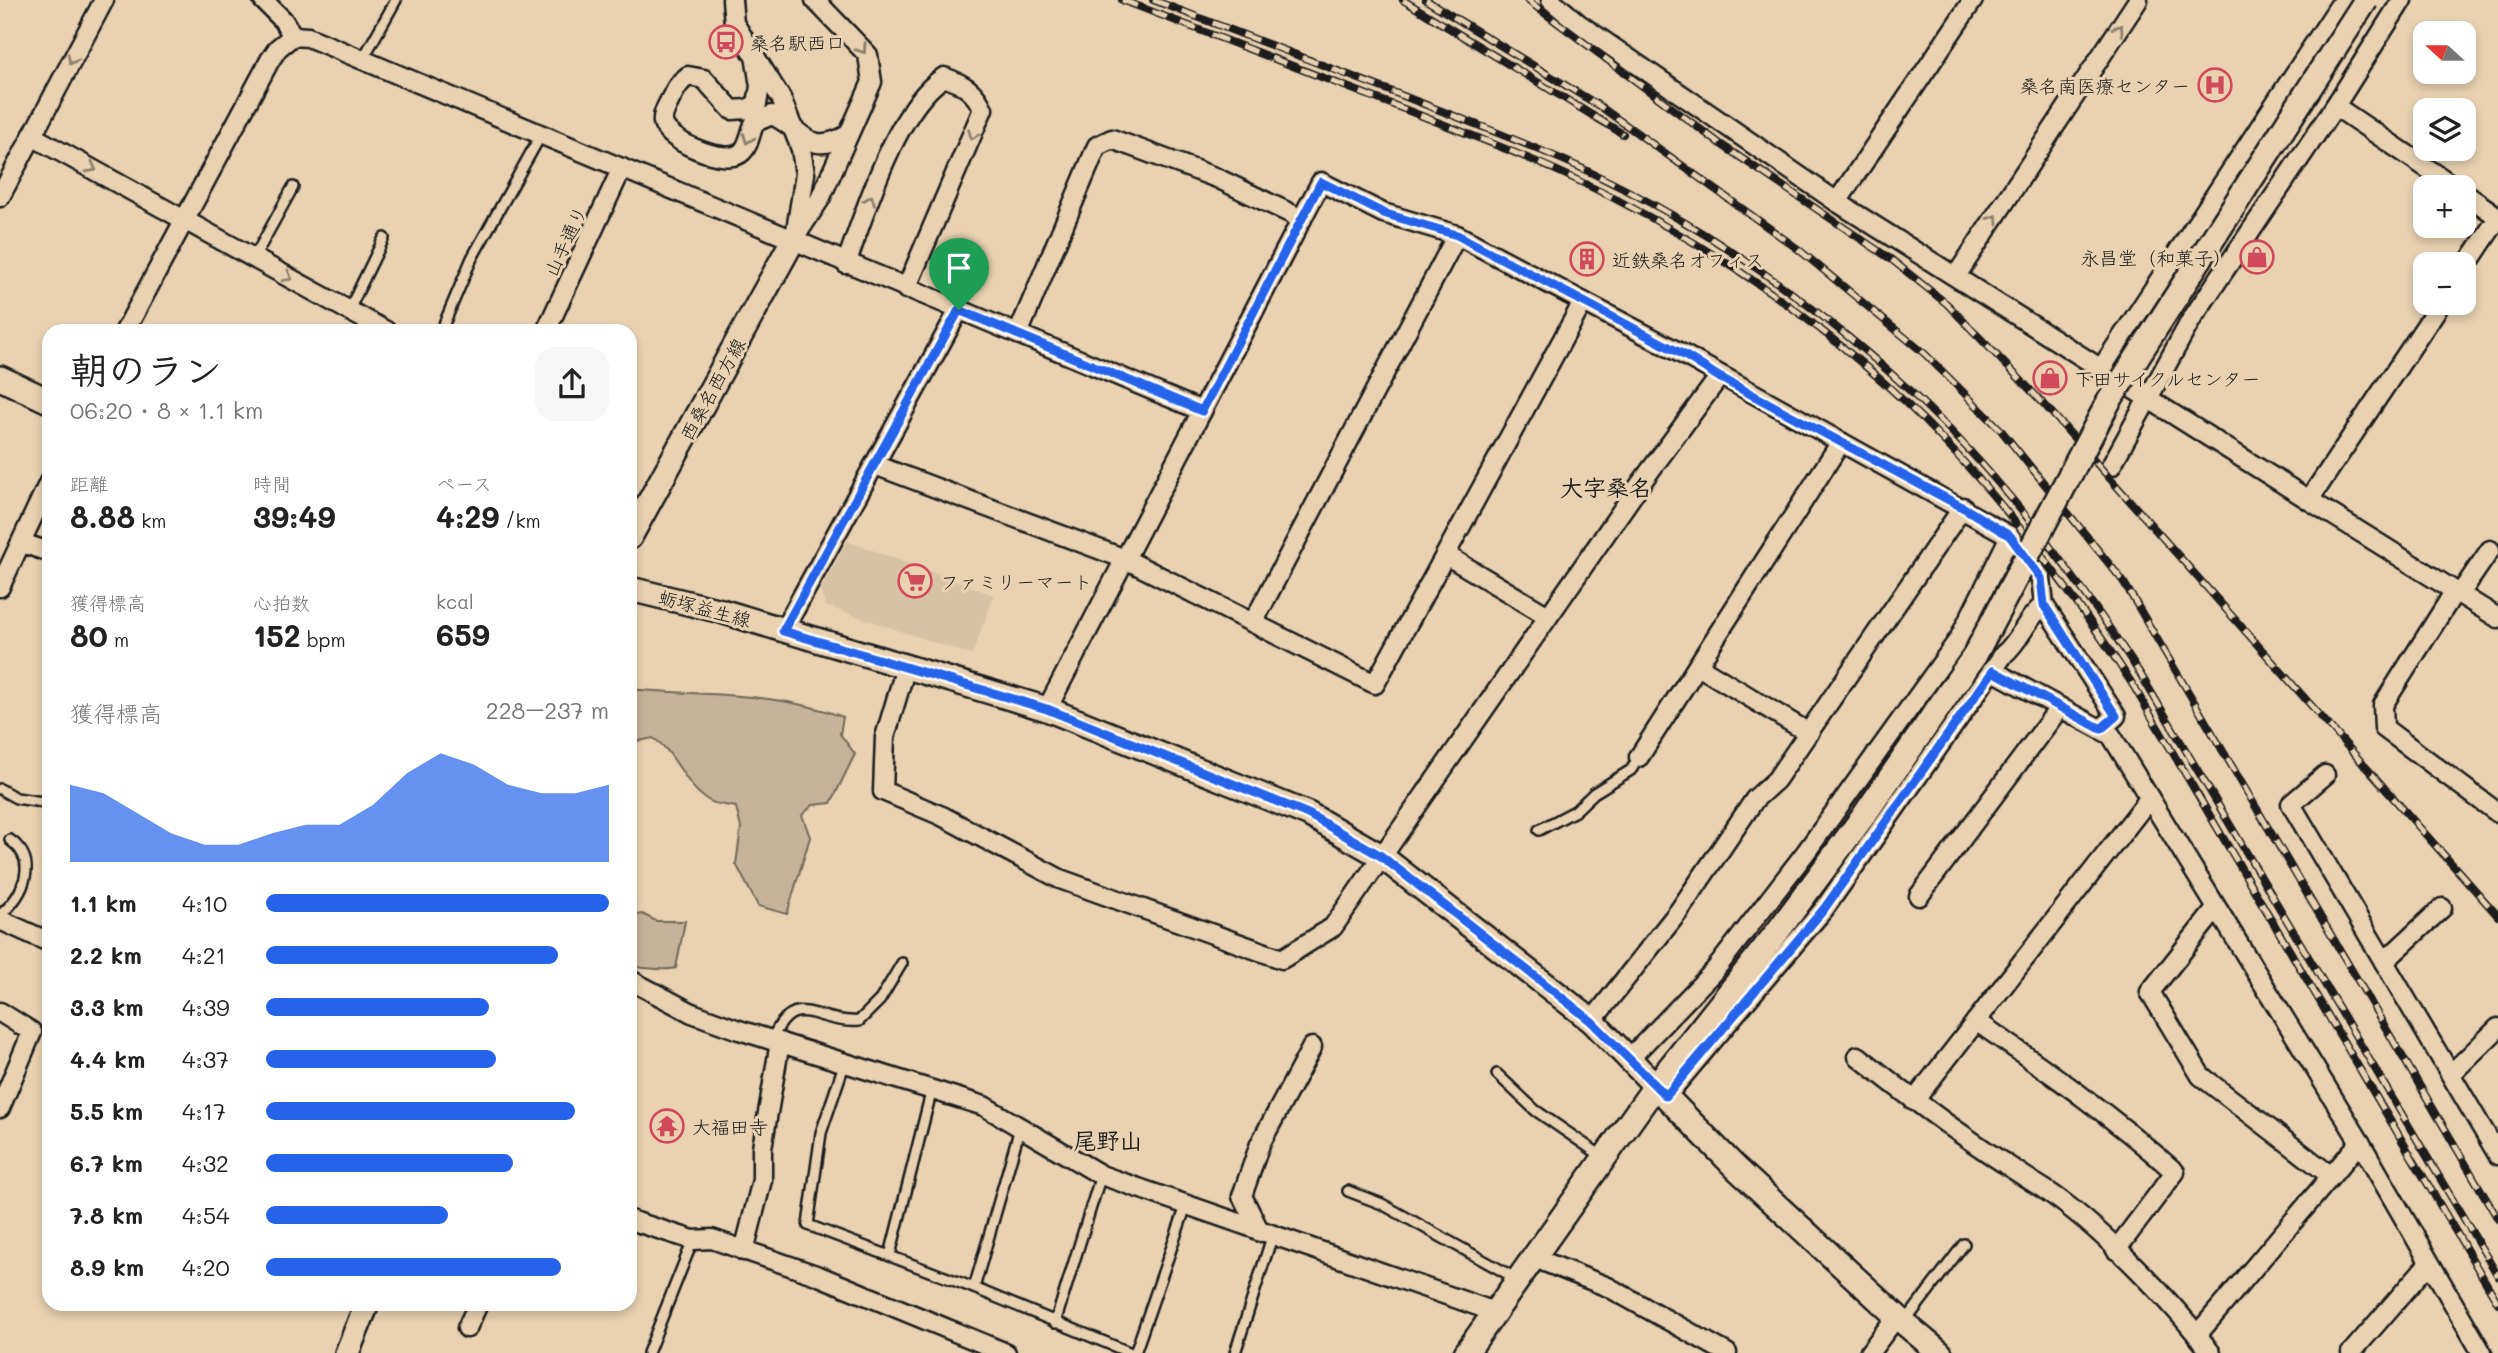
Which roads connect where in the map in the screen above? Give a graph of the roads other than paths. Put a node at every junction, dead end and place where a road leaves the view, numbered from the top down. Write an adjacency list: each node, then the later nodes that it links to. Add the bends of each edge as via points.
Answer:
1 (104, 0): 19 (street, one-way to 19)
2 (263, 0): 12 (street)
3 (396, 0): 14 (lane)
4 (732, 0): 13 (street, via 734,23)
5 (815, 0): 18 (street, one-way to 18, via 860,44 871,67 872,82)
6 (1551, 0): 24 (street)
7 (1973, 0): 24 (street)
8 (2138, 0): 35 (street, one-way to 8)
9 (2343, 0): 46 (street)
10 (2366, 0): 109 (street, bridge, via 2109,401 1975,655)
11 (2402, 0): 15 (street)
12 (293, 36): 14 (street); 27 (street, via 270,60)
13 (755, 55): 17 (street); 17 (street, one-way to 13, via 782,120 764,117 755,122 743,151 722,159 671,137 663,124 664,111 678,83 688,76 704,79 732,110 757,104 760,86)
14 (364, 58): 16 (street)
15 (2335, 106): 21 (street); 50 (street, via 2191,320)
16 (542, 133): 20 (street); 43 (lane, via 472,258)
17 (797, 134): 18 (street, via 824,144); 31 (street, via 805,174)
18 (848, 135): 31 (street, via 820,199)
19 (32, 136): 23 (street); 27 (street, one-way to 27)
20 (622, 168): 31 (street); 44 (street, 山手通り)
21 (2437, 175)
22 (293, 187): 33 (lane)
23 (0, 197)
24 (1837, 202): 35 (street)
25 (2476, 202): 26 (street)
26 (2498, 218): 32 (street)
27 (186, 219): 33 (street); 41 (street)
28 (1302, 219): 29 (street, via 1321,182 1383,213); 45 (street, via 1156,152 1112,139 1097,146); 51 (street)
29 (1457, 235): 37 (street); 71 (street)
30 (384, 237): 38 (lane)
31 (793, 240): 34 (street); 58 (street, 西桑名西方線)
32 (2475, 252)
33 (254, 258): 38 (street, one-way to 38)
34 (846, 264): 36 (street); 36 (street, one-way to 36, via 886,159 928,88 944,77 964,84 977,95 983,109)
35 (1956, 276): 46 (street)
36 (906, 289): 39 (street)
37 (1583, 302): 47 (street); 63 (street)
38 (349, 310): 42 (street)
39 (959, 310): 45 (street); 53 (street)
40 (2433, 315): 56 (street)
41 (129, 324)
42 (374, 324)
43 (445, 324)
44 (549, 324)
45 (1018, 334): 51 (street)
46 (2101, 369): 50 (street)
47 (1719, 377): 52 (street); 69 (street)
48 (0, 378): 49 (street)
49 (42, 398)
50 (2147, 398): 54 (street); 56 (street)
51 (1202, 411): 64 (street)
52 (1841, 442): 57 (street); 73 (street)
53 (875, 465): 64 (street); 72 (street)
54 (2110, 466)
55 (42, 498): 60 (street)
56 (2309, 500): 67 (street)
57 (1964, 508): 59 (street); 79 (street)
58 (637, 524)
59 (2010, 536): 68 (street, via 2041,578); 104 (street, via 1959,639 1822,830 1715,970)
60 (22, 543): 61 (street); 65 (street)
61 (42, 550)
62 (2494, 552): 67 (street)
63 (1446, 555): 69 (street); 71 (street, via 1376,684)
64 (1125, 559): 71 (street); 77 (street)
65 (0, 587)
66 (637, 591): 72 (street, 蛎塚益生線)
67 (2458, 592): 70 (street); 85 (street, via 2383,705 2384,728)
68 (2044, 605): 75 (street, via 2031,614); 78 (street, via 2116,716)
69 (1548, 616): 88 (street)
70 (2498, 618)
71 (1254, 621)
72 (783, 631): 74 (street, 蛎塚益生線)
73 (1698, 666): 79 (street); 80 (street)
74 (906, 667): 77 (street, 蛎塚益生線); 88 (street, via 885,737 883,791 942,816 1060,879 1282,959 1333,927)
75 (1993, 671): 76 (street); 109 (street, via 1824,909)
76 (2060, 707): 78 (street); 89 (street)
77 (1047, 709): 88 (street, 蛎塚益生線, via 1308,814)
78 (2101, 729): 83 (street, via 2111,735 2143,784)
79 (1809, 733): 98 (street, via 1776,780 1755,799 1672,920)
80 (1640, 757): 86 (lane, via 1632,770 1594,793 1575,811)
81 (2325, 775): 94 (street, via 2291,804)
82 (0, 789): 84 (lane)
83 (2148, 800): 91 (street); 99 (street)
84 (42, 802)
85 (2498, 813)
86 (1539, 830)
87 (10, 840): 92 (lane, via 19,846 27,872 14,903)
88 (1381, 856): 98 (street, 蛎塚益生線)
89 (1919, 896)
90 (2442, 908): 94 (street)
91 (2216, 909): 113 (street); 117 (street, via 2150,992 2201,1076)
92 (0, 918): 93 (street)
93 (42, 939)
94 (2384, 962): 107 (street)
95 (902, 963): 101 (lane, via 880,1000 859,1021 790,1012 781,1019)
96 (637, 984): 101 (street, via 692,1013)
97 (0, 1012): 111 (street, via 32,1032)
98 (1591, 1021): 104 (street, 蛎塚益生線)
99 (1976, 1021): 110 (street); 124 (street, via 2069,1085 2175,1172)
100 (2498, 1028): 107 (street)
101 (776, 1041): 105 (street); 125 (street, via 762,1180)
102 (1312, 1047): 121 (street, via 1260,1144 1242,1196)
103 (1858, 1056): 110 (street)
104 (1630, 1058): 109 (street, 蛎塚益生線)
105 (845, 1062): 108 (street); 126 (lane, via 821,1133 808,1224)
106 (1497, 1074): 115 (lane, via 1535,1110)
107 (2451, 1074): 114 (street)
108 (932, 1087): 112 (street, via 984,1105); 126 (lane)
109 (1661, 1090): 115 (street); 134 (street, 蛎塚益生線, via 1735,1167)
110 (1914, 1101): 124 (street, via 2043,1188)
111 (0, 1108)
112 (1020, 1128): 116 (street); 130 (lane)
113 (2360, 1142): 117 (street); 128 (street)
114 (2498, 1155)
115 (1604, 1158): 127 (street)
116 (1101, 1175): 119 (street); 135 (lane)
117 (2331, 1176): 137 (street)
118 (1348, 1191): 129 (lane, via 1382,1203)
119 (1186, 1206): 121 (street); 141 (lane)
120 (637, 1222): 122 (street)
121 (1266, 1235): 133 (street); 142 (lane)
122 (693, 1240): 125 (street, via 712,1239); 139 (lane)
123 (1964, 1244): 134 (lane)
124 (2116, 1250): 137 (street)
125 (744, 1251): 140 (street, via 819,1276)
126 (890, 1255): 130 (lane)
127 (1532, 1256): 129 (street); 144 (street, via 1608,1287)
128 (2429, 1263): 148 (street); 149 (street)
129 (1517, 1279): 133 (street)
130 (974, 1288): 135 (lane)
131 (364, 1311): 138 (street)
132 (475, 1311): 136 (street)
133 (1495, 1312): 143 (street)
134 (1900, 1319): 145 (street); 146 (street, 蛎塚益生線)
135 (1055, 1323): 141 (lane)
136 (467, 1328)
137 (2197, 1335): 147 (street)
138 (347, 1353)
139 (648, 1353)
140 (1006, 1353)
141 (1133, 1353)
142 (1236, 1353)
143 (1466, 1353)
144 (1727, 1353)
145 (1869, 1353)
146 (1940, 1353)
147 (2210, 1353)
148 (2351, 1353)
149 (2482, 1353)

